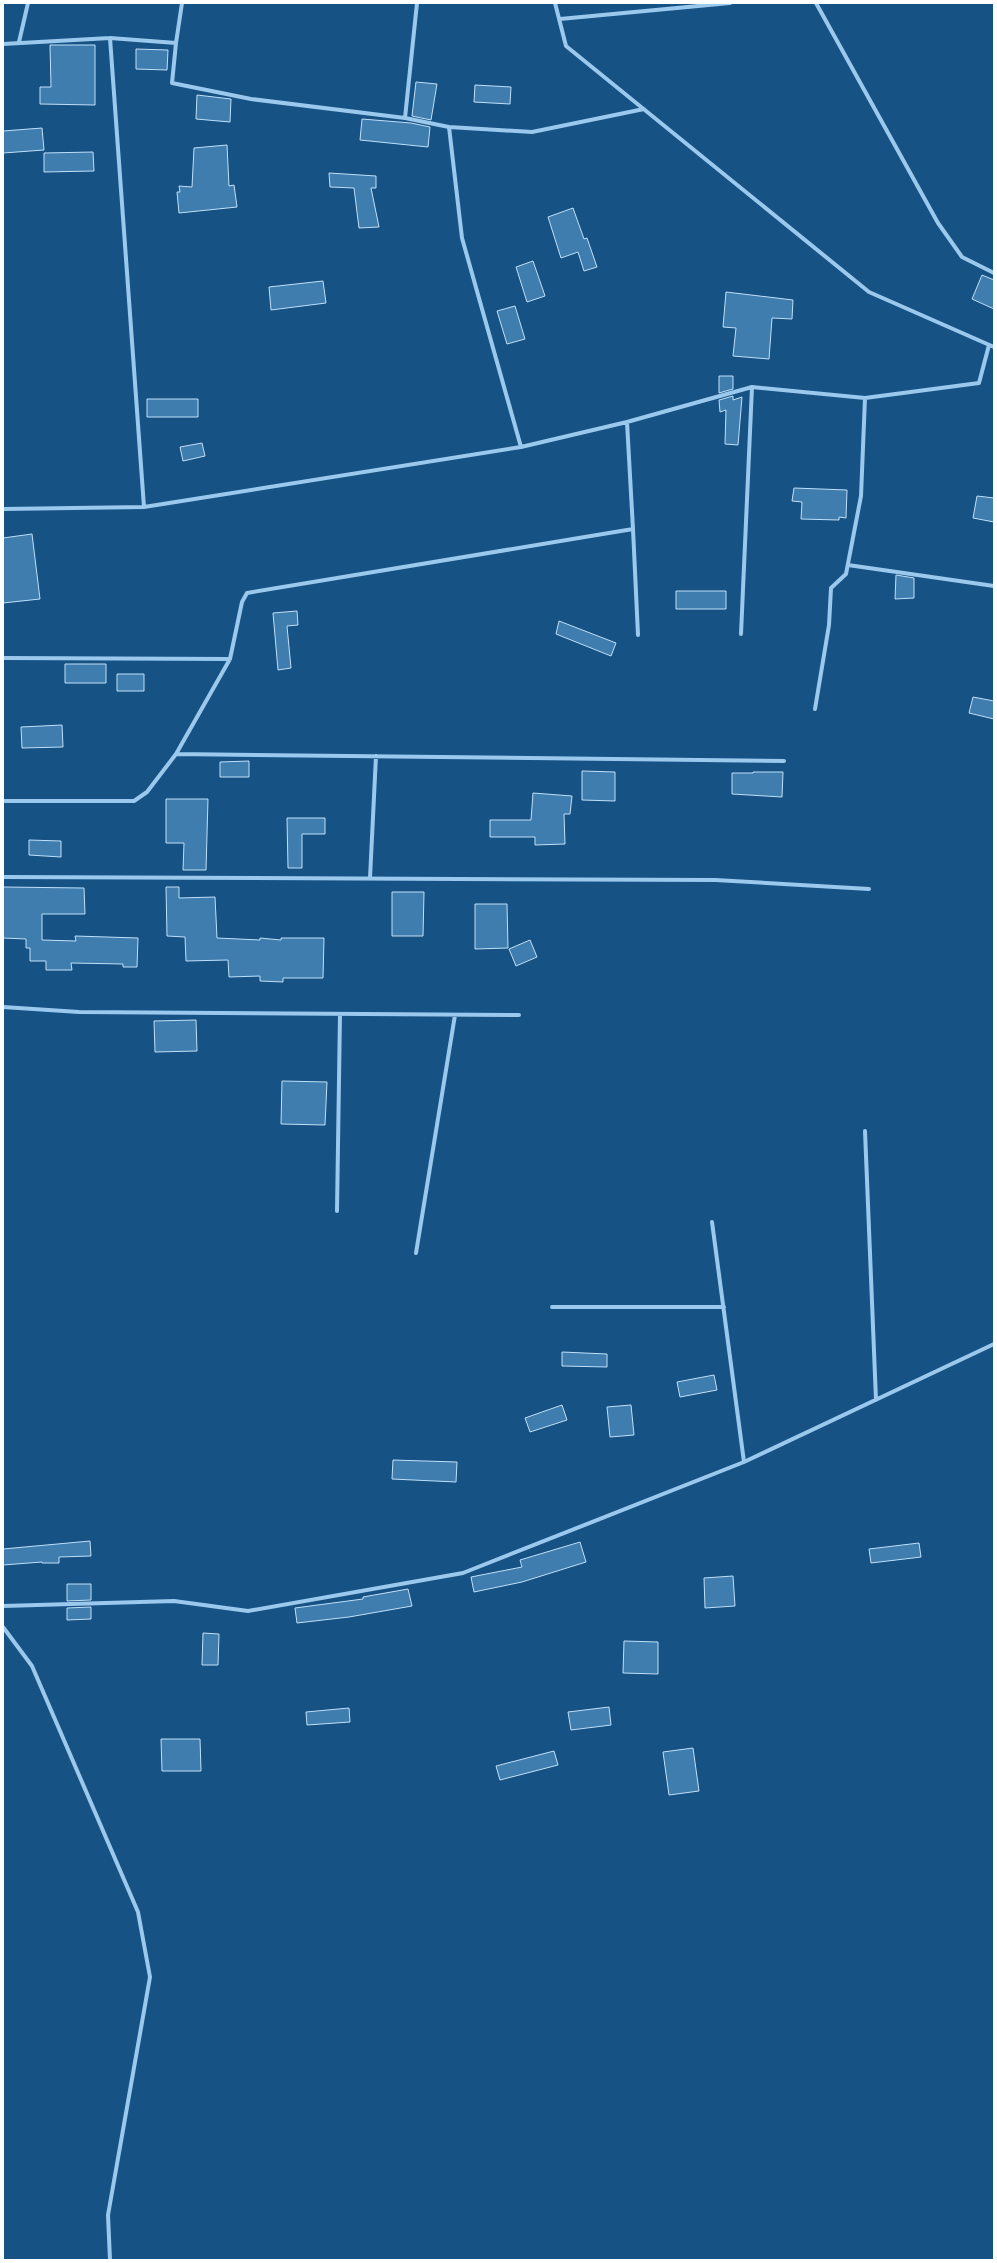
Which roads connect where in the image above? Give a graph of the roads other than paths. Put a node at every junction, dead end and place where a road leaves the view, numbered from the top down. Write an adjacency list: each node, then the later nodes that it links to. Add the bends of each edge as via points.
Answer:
1 (28, 3): 9 (street)
2 (182, 3): 10 (street)
3 (418, 3): 13 (street)
4 (555, 3): 7 (street)
5 (730, 3): 7 (street)
6 (816, 3): 15 (street, via 938,223 962,257)
7 (560, 19): 12 (street, via 566,46)
8 (110, 38): 9 (street); 10 (street); 22 (street)
9 (19, 42): 11 (street)
10 (176, 43): 13 (street, via 172,83 251,99)
11 (3, 44)
12 (644, 109): 14 (street, via 532,132); 16 (street, via 869,292)
13 (405, 118): 14 (street)
14 (449, 127): 21 (street, via 462,238)
15 (994, 273)
16 (989, 345): 17 (street); 19 (street, via 979,383)
17 (994, 347)
18 (752, 387): 19 (street); 20 (street); 27 (street)
19 (865, 398): 25 (street, via 861,496)
20 (627, 422): 21 (street); 24 (street)
21 (521, 447): 22 (street)
22 (144, 507): 23 (street)
23 (3, 509)
24 (633, 529): 28 (street); 30 (street, via 247,593 242,602)
25 (848, 565): 26 (street); 31 (street, via 846,574 831,588 829,625)
26 (994, 586)
27 (741, 634)
28 (638, 635)
29 (3, 658): 30 (street)
30 (230, 659): 32 (street)
31 (815, 709)
32 (176, 754): 33 (street); 35 (street, via 147,792 134,801)
33 (376, 756): 34 (street); 37 (street)
34 (784, 761)
35 (3, 801)
36 (3, 877): 37 (street)
37 (370, 878): 38 (street, via 715,880)
38 (870, 889)
39 (3, 1007): 40 (street, via 79,1012)
40 (340, 1014): 41 (street); 44 (street)
41 (455, 1015): 42 (street); 46 (street)
42 (519, 1015)
43 (865, 1131): 50 (street)
44 (337, 1211)
45 (712, 1222): 48 (street)
46 (416, 1253)
47 (552, 1307): 48 (street)
48 (724, 1307): 51 (street)
49 (994, 1344): 50 (street)
50 (876, 1400): 51 (street)
51 (744, 1462): 52 (street, via 463,1573 248,1611 174,1601)
52 (3, 1606)
53 (3, 1627): 54 (street, via 32,1666 138,1912 150,1977 108,2215)
54 (110, 2260)

